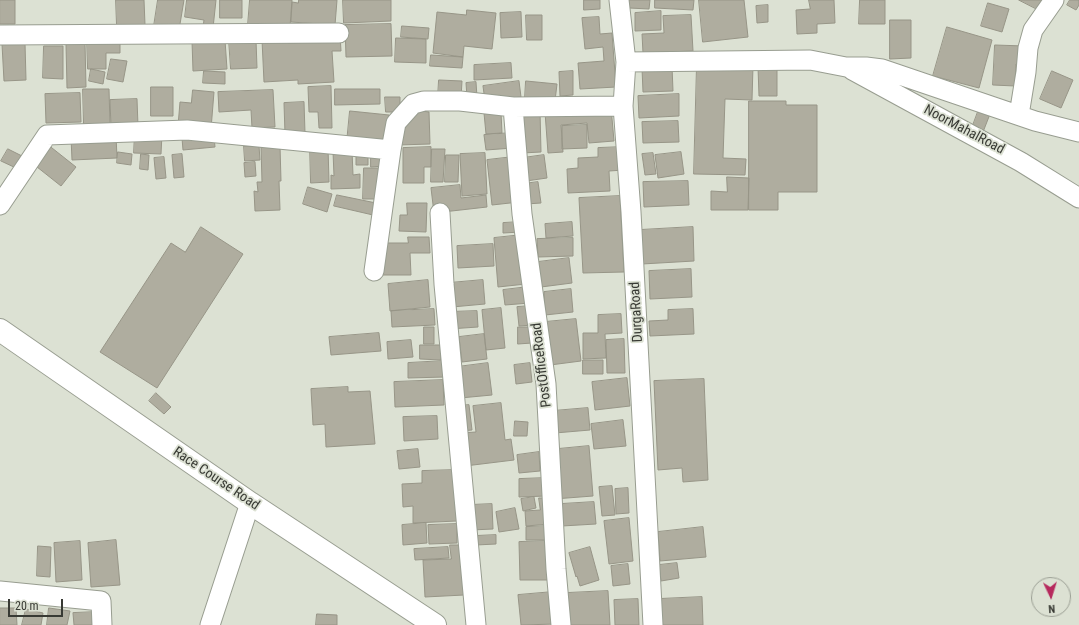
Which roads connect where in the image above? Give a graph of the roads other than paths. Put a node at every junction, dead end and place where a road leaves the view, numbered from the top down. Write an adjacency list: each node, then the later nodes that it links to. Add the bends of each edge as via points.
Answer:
1 (619, 0): 5 (street, DurgaRoad)
2 (1054, 0): 9 (street, via 1033,30 1028,48)
3 (339, 33): 4 (street)
4 (0, 35)
5 (626, 62): 6 (street, via 810,60); 7 (street, DurgaRoad)
6 (846, 67): 9 (street, via 882,70); 12 (street, NoorMahalRoad, via 1021,162)
7 (623, 106): 8 (street); 24 (street, DurgaRoad, via 632,212)
8 (513, 107): 11 (street, via 460,101 424,101 413,104 396,123); 23 (street, PostOfficeRoad, via 522,214 546,384)
9 (1019, 116): 10 (street)
10 (1079, 132)
11 (391, 150): 13 (street, via 187,130 47,135); 15 (street)
12 (1079, 198)
13 (0, 205)
14 (440, 213): 22 (street, via 444,284)
15 (374, 271)
16 (0, 330): 17 (main road, Race Course Road)
17 (250, 503): 20 (street); 21 (main road, Race Course Road)
18 (0, 591): 19 (street, via 101,601)
19 (102, 625)
20 (210, 625)
21 (435, 625)
22 (476, 625)
23 (561, 625)
24 (652, 625)

